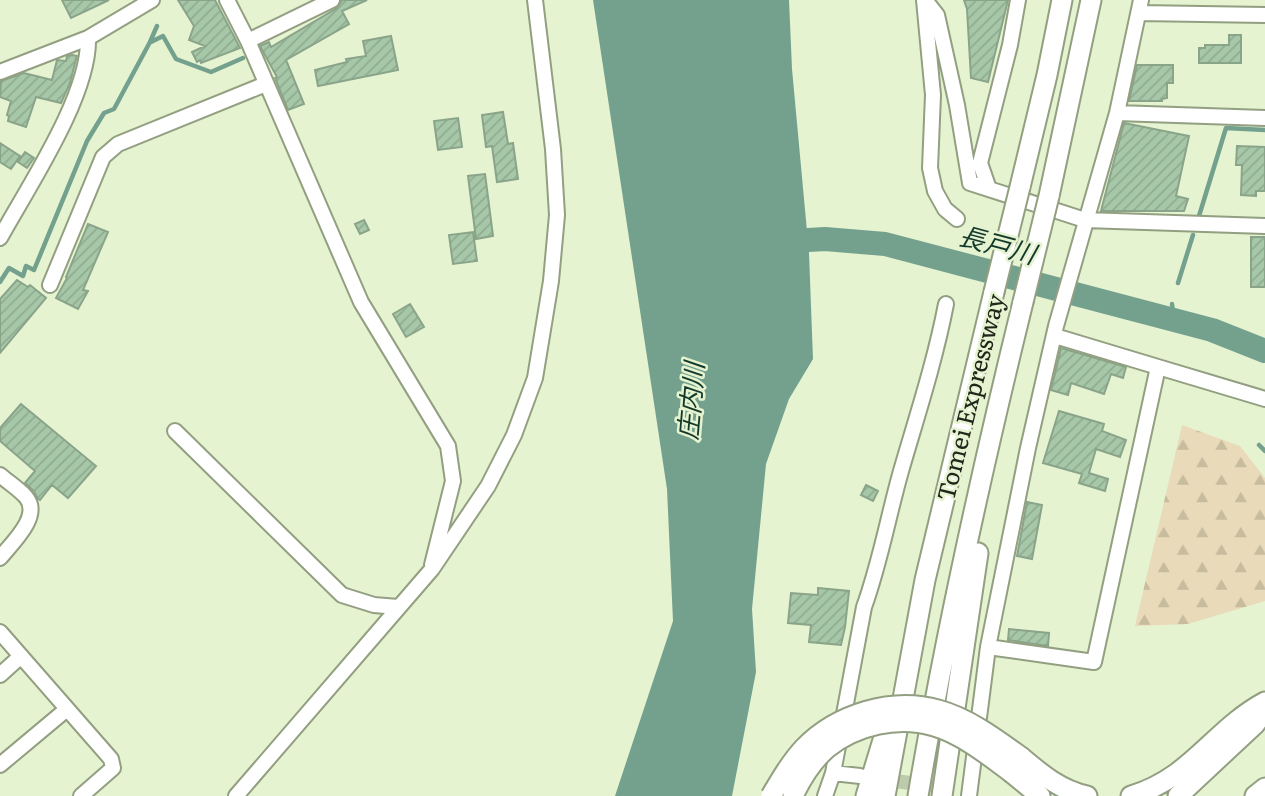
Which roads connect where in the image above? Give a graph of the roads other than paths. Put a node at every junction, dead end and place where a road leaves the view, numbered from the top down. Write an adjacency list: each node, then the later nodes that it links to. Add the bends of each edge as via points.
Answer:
1 (152, 0): 11 (street)
2 (227, 0): 12 (street)
3 (332, 0): 12 (street)
4 (535, 0): 31 (street, via 557,215 536,378 488,486)
5 (925, 0): 17 (street, via 937,15 970,183); 18 (street, via 933,95 930,168 935,191)
6 (1018, 0): 17 (street, via 980,163)
7 (1062, 0): 35 (highway, Tomei Expressway, bridge)
8 (1091, 0): 25 (highway, Tomei Expressway, bridge)
9 (1140, 6): 10 (street); 15 (street)
10 (1265, 15)
11 (88, 38): 13 (street); 21 (street, via 89,50 73,106)
12 (248, 41): 14 (street)
13 (0, 72)
14 (266, 84): 22 (street, via 118,144 103,157); 31 (street, via 361,302 448,446 453,481)
15 (1117, 113): 16 (street); 19 (street)
16 (1265, 118)
17 (989, 189): 19 (street)
18 (957, 219)
19 (1085, 220): 20 (street); 24 (street)
20 (1265, 226)
21 (0, 238)
22 (50, 285)
23 (946, 304): 43 (street, via 864,607)
24 (1056, 331): 26 (street); 34 (street)
25 (1012, 345): 46 (highway, via 1000,402); 55 (highway, Tomei Expressway)
26 (1158, 367): 27 (street); 34 (street, via 1094,662)
27 (1265, 399)
28 (175, 431): 32 (street, via 342,595 374,606)
29 (0, 475): 30 (street, via 27,498 31,508 30,519)
30 (0, 558)
31 (432, 569): 32 (street)
32 (398, 607): 49 (street)
33 (0, 632): 36 (street)
34 (988, 647): 47 (street)
35 (909, 655): 53 (highway); 54 (highway, Tomei Expressway)
36 (21, 656): 37 (street); 39 (street)
37 (0, 675)
38 (1265, 702): 58 (highway, via 1245,713 1164,784)
39 (67, 709): 41 (street); 48 (street, via 111,759 113,768)
40 (1265, 710): 59 (highway)
41 (0, 765)
42 (1016, 765): 50 (highway, bridge, via 990,734 939,710 914,705 879,708 854,715 806,746); 51 (highway, bridge, via 937,726 917,721 882,723 827,748); 56 (highway); 57 (highway)
43 (833, 773): 44 (street); 52 (street)
44 (860, 776)
45 (1265, 788): 60 (highway)
46 (946, 792): 47 (street)
47 (969, 793)
48 (81, 796)
49 (236, 796)
50 (771, 796)
51 (793, 796)
52 (825, 796)
53 (866, 796)
54 (885, 796)
55 (918, 796)
56 (1040, 796)
57 (1087, 796)
58 (1131, 796)
59 (1178, 796)
60 (1255, 796)

